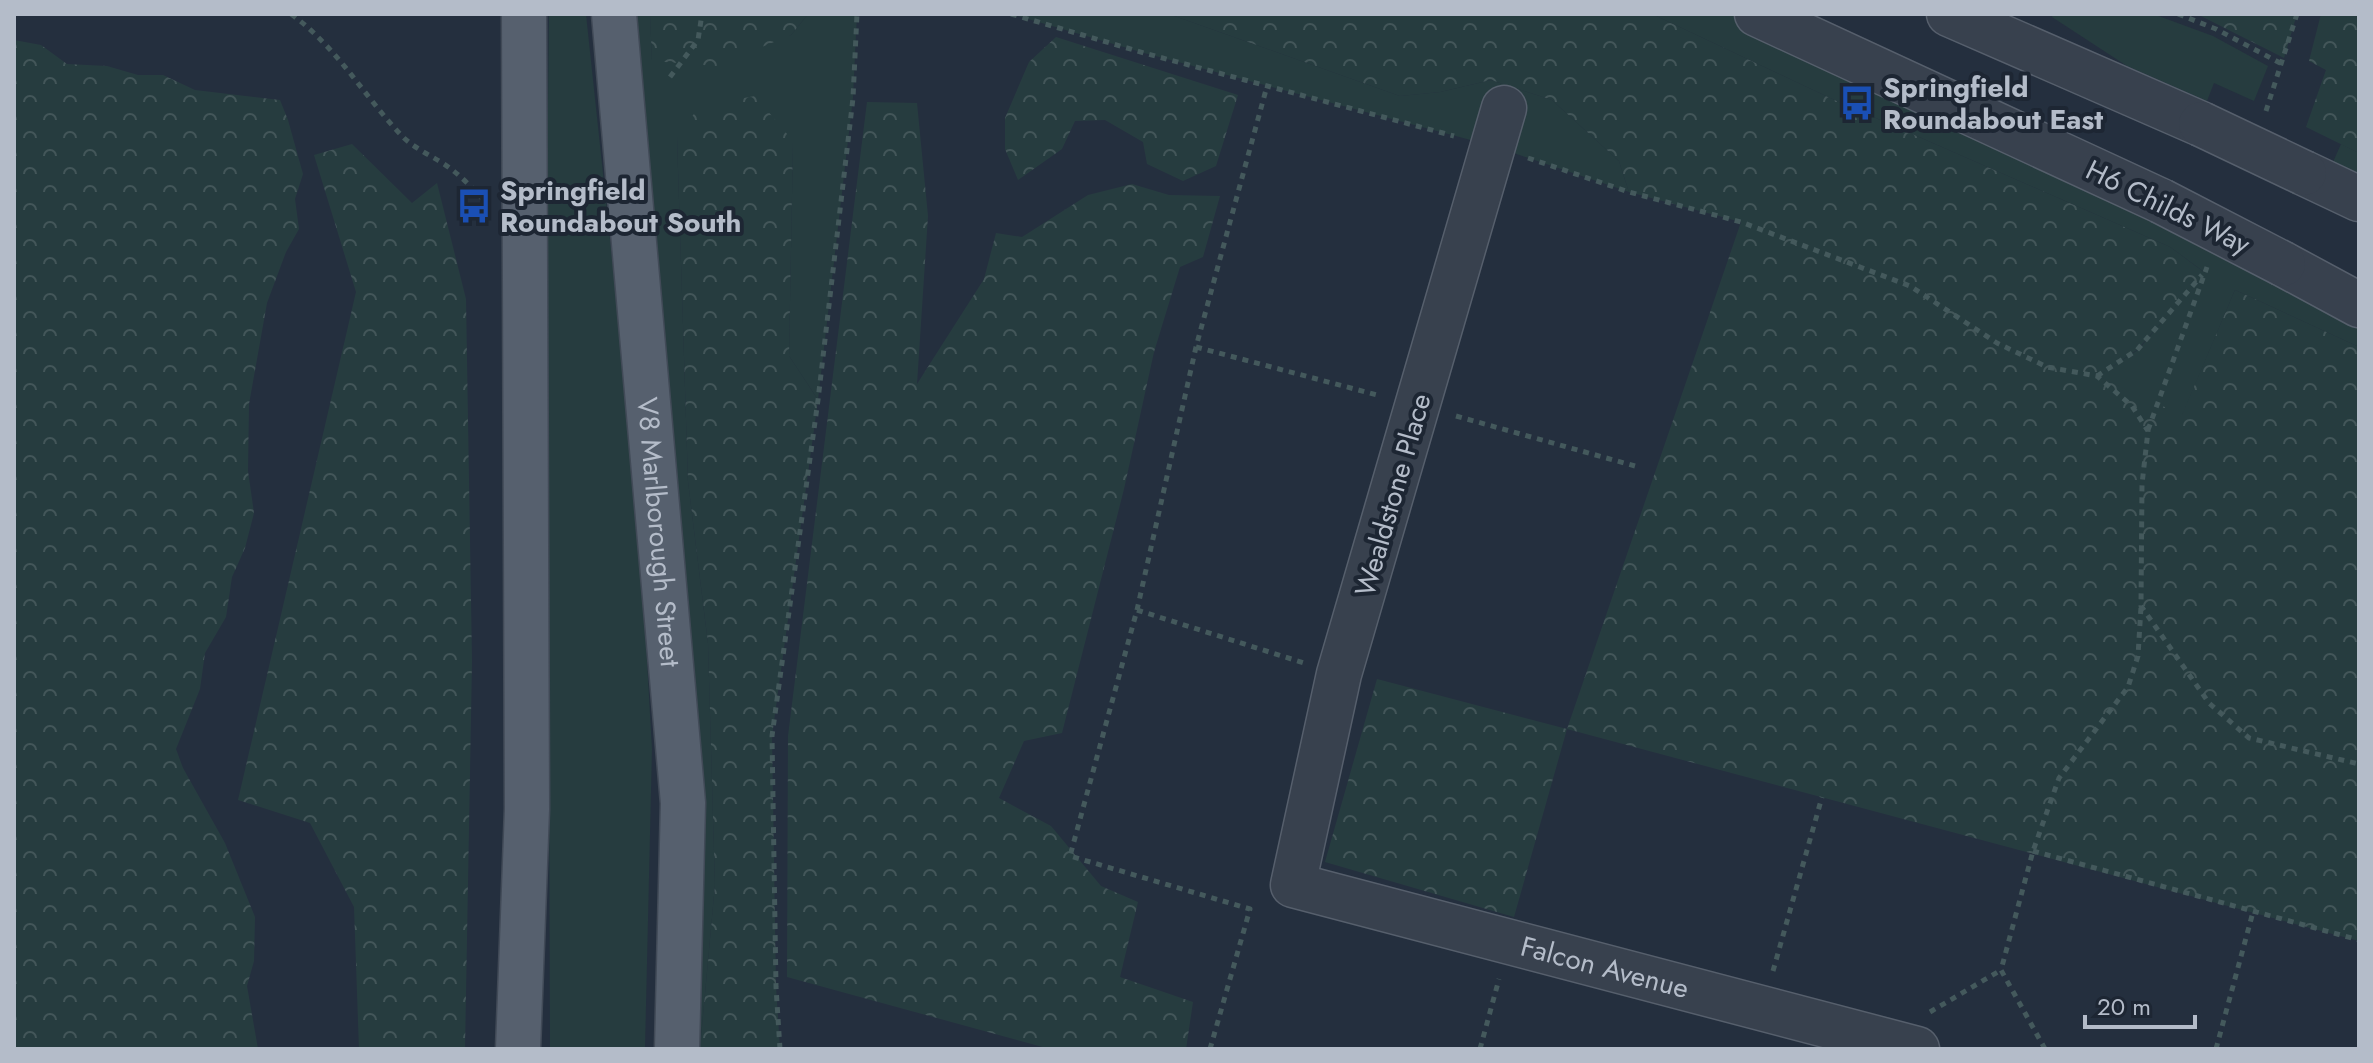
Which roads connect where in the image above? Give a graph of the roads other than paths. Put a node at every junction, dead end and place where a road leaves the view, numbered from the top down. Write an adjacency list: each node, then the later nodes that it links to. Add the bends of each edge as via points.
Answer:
1 (524, 14): 10 (main road, via 527,809)
2 (614, 14): 11 (main road, V8 Marlborough Street, via 683,803)
3 (1757, 14): 7 (street, H6 Childs Way, bridge, via 2161,201)
4 (1949, 14): 6 (street, bridge)
5 (1498, 127): 8 (street, Wealdstone Place, via 1339,674)
6 (2359, 199)
7 (2359, 305)
8 (1293, 885): 9 (street, Falcon Avenue)
9 (1900, 1045)
10 (518, 1049)
11 (677, 1049)

